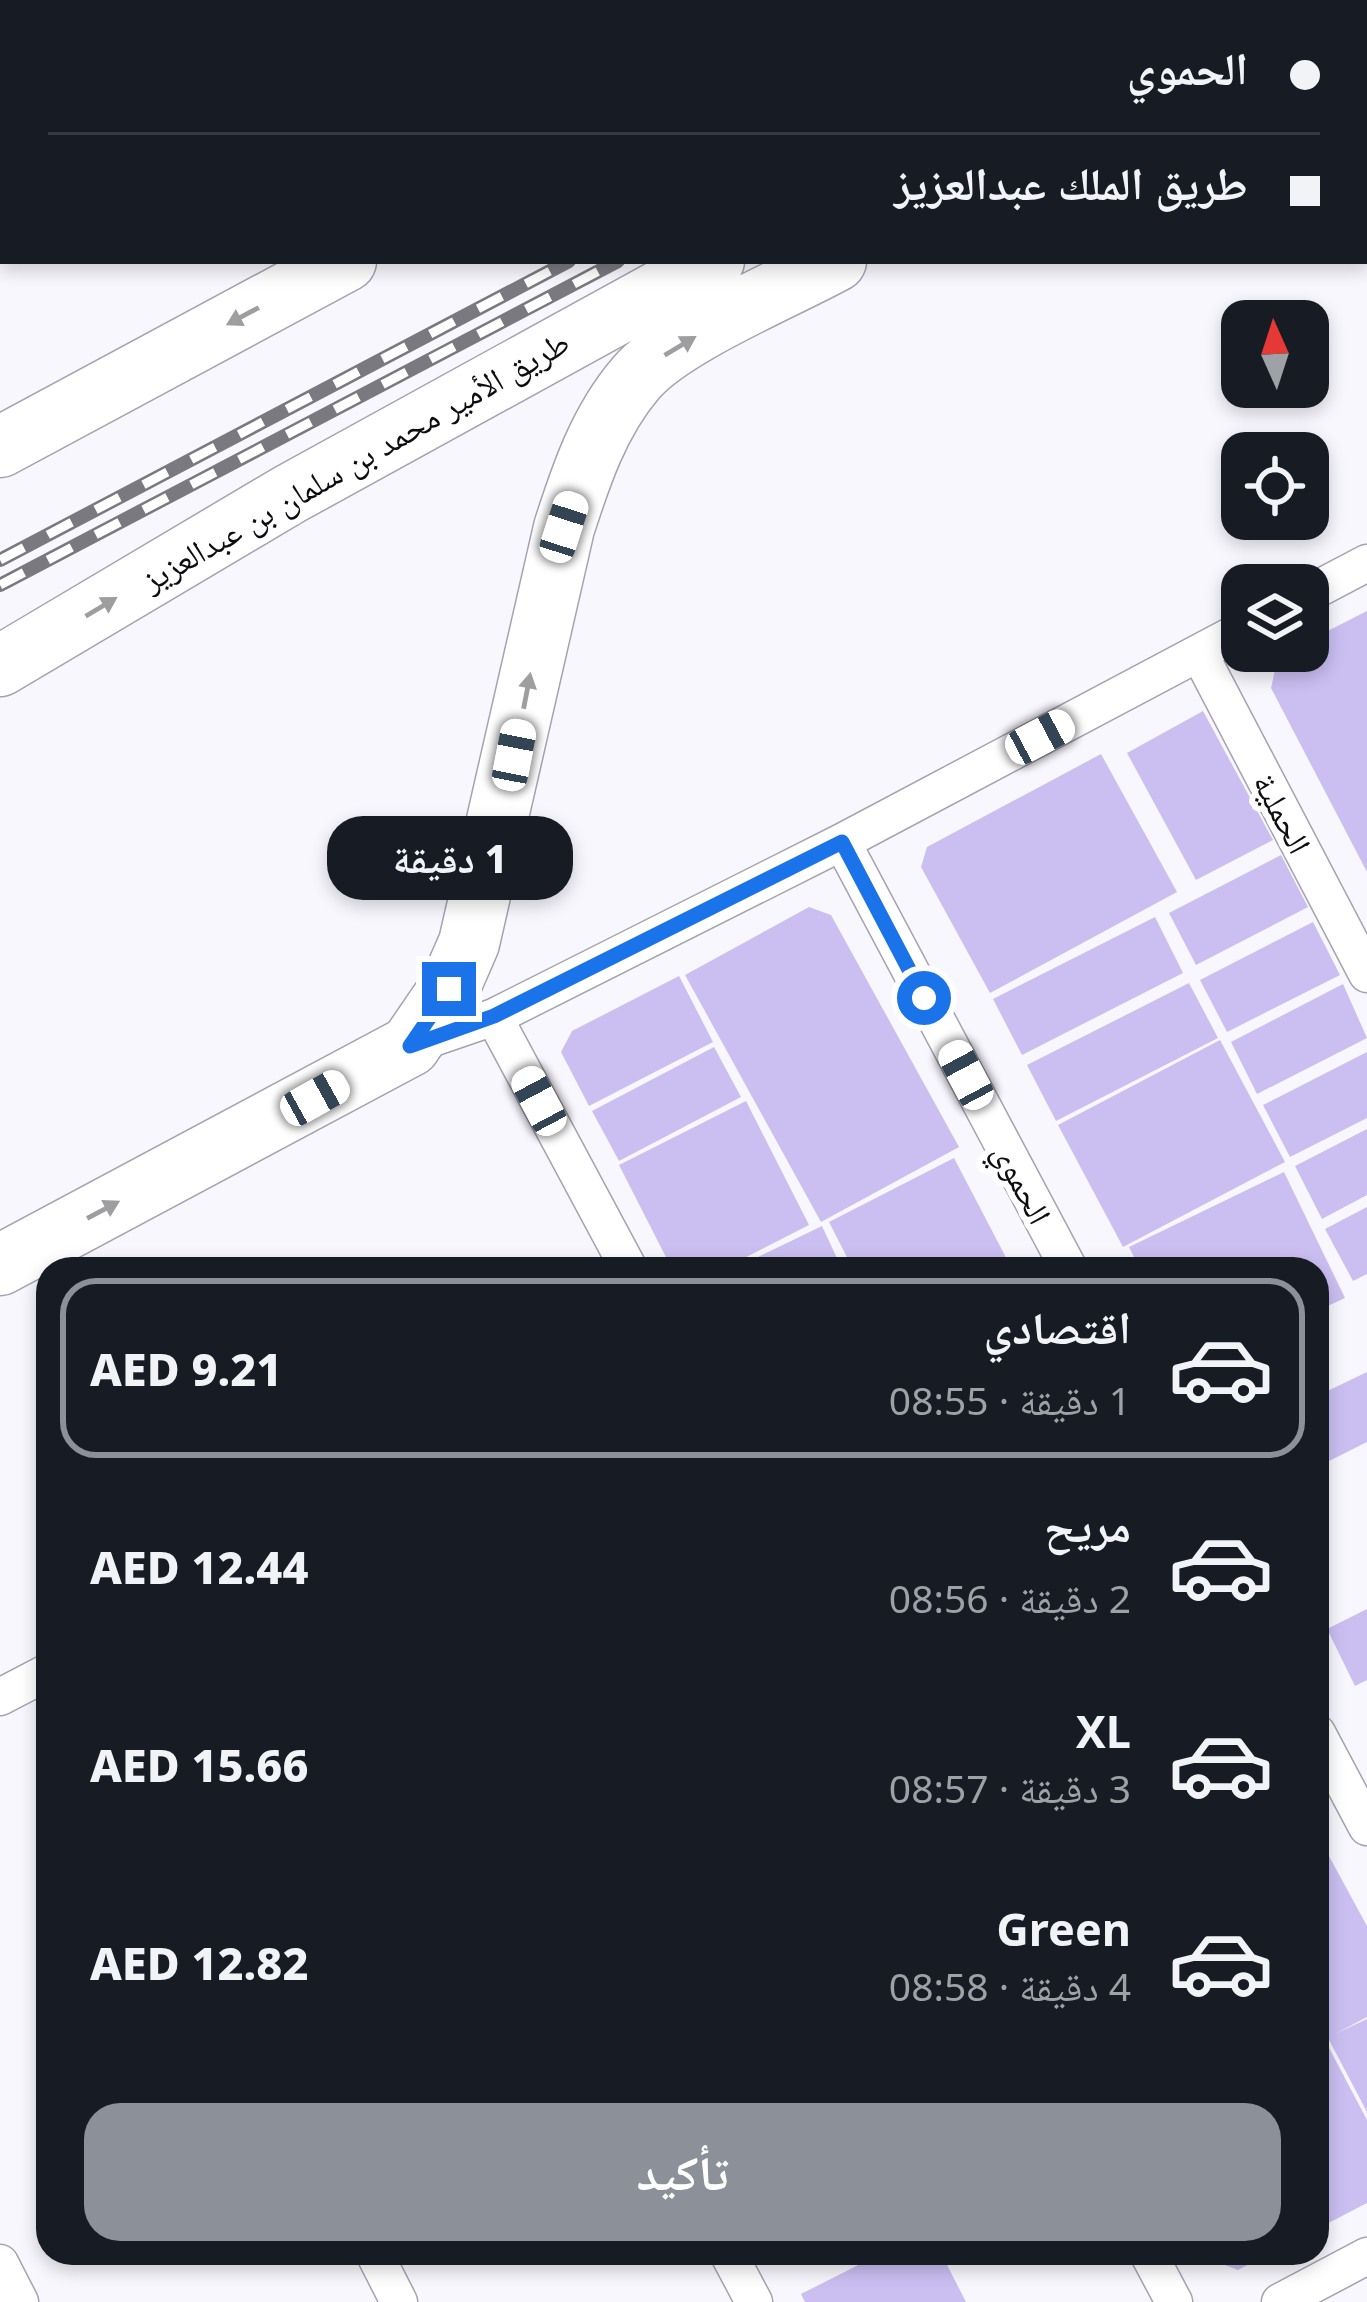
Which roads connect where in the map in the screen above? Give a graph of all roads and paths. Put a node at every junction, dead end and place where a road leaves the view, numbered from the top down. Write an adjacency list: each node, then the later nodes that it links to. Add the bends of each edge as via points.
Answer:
1 (340, 264): 4 (main road, one-way to 4)
2 (709, 264): 9 (main road, طريق الأمير محمد بن سلمان بن عبدالعزيز, one-way to 2, via 290,494)
3 (830, 264): 13 (main road, one-way to 3, via 470,943 546,593 604,426 640,373 672,349)
4 (0, 447)
5 (1367, 563): 6 (street)
6 (1329, 583)
7 (1221, 641): 8 (street)
8 (1199, 652): 10 (street); 11 (street, الحملية)
9 (0, 666)
10 (842, 842): 12 (street); 15 (street, الحموي)
11 (1367, 974)
12 (494, 1016): 13 (street); 14 (street)
13 (410, 1046): 16 (main road, one-way to 13)
14 (622, 1257)
15 (1063, 1257)
16 (0, 1265)
17 (36, 1678): 18 (street)
18 (0, 1697)
19 (1329, 1756): 20 (street)
20 (1367, 1827)
21 (1367, 2256): 30 (street)
22 (0, 2263): 26 (street)
23 (380, 2265): 27 (street)
24 (734, 2265): 28 (street)
25 (1154, 2265): 29 (street)
26 (20, 2302)
27 (399, 2302)
28 (754, 2302)
29 (1174, 2302)
30 (1280, 2302)

